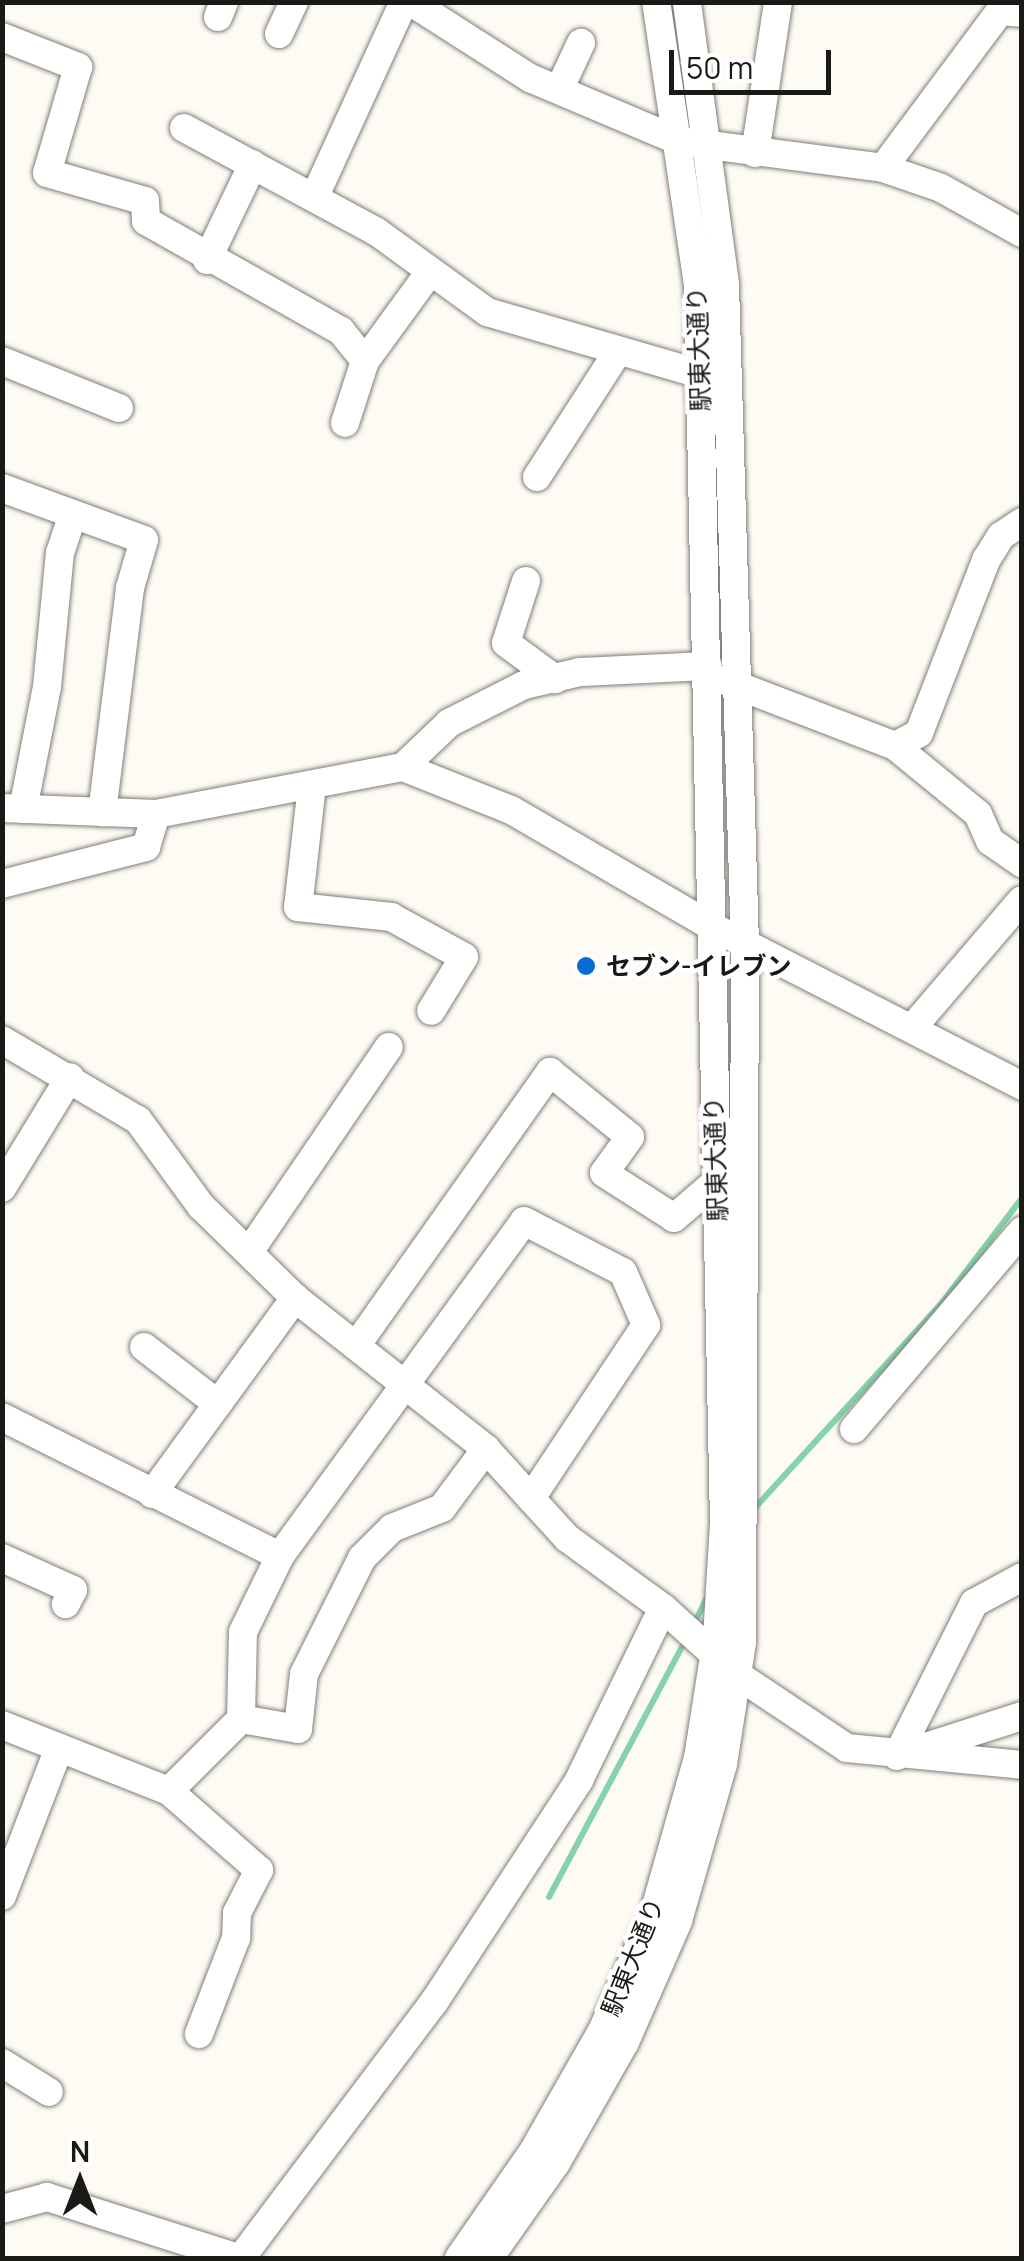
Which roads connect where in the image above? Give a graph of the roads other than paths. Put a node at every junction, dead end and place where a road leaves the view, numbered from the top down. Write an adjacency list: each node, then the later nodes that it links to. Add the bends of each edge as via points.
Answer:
1 (294, 2): 7 (street)
2 (407, 2): 10 (street); 17 (street)
3 (656, 2): 12 (street, 駅東大通り)
4 (687, 2): 13 (street, 駅東大通り)
5 (778, 2): 14 (street)
6 (1022, 13): 16 (street, via 1000,11)
7 (279, 34)
8 (2, 37): 19 (street, via 78,67 47,173 145,201 146,220)
9 (581, 43): 10 (street)
10 (559, 90): 12 (street)
11 (184, 128): 15 (street)
12 (678, 141): 13 (street); 24 (street, 駅東大通り, via 698,285)
13 (708, 145): 14 (street); 34 (street, 駅東大通り, via 725,284)
14 (755, 153): 16 (street)
15 (253, 164): 17 (street); 19 (street)
16 (883, 168): 18 (street, via 941,188)
17 (316, 196): 20 (street)
18 (1022, 233)
19 (207, 260): 23 (street, via 341,332)
20 (430, 272): 21 (street, via 488,312); 23 (street)
21 (617, 354): 24 (street); 27 (street)
22 (2, 361): 25 (street)
23 (365, 361): 26 (street)
24 (700, 374): 32 (street, 駅東大通り)
25 (119, 408)
26 (344, 422)
27 (537, 477)
28 (2, 488): 29 (street)
29 (73, 514): 38 (street, via 60,553 47,687); 39 (street, via 144,540 130,588)
30 (1022, 522): 35 (street, via 1001,536 986,560 919,733)
31 (526, 582): 33 (street, via 506,642)
32 (708, 670): 33 (street); 34 (street); 44 (street, 駅東大通り)
33 (554, 679): 36 (street, via 524,685 449,723)
34 (738, 686): 35 (street); 45 (street, 駅東大通り)
35 (895, 746): 41 (street, via 978,814 990,841)
36 (403, 767): 37 (street); 44 (street, via 510,810)
37 (312, 785): 40 (street); 46 (street, via 298,906 391,917 464,957)
38 (13, 808): 39 (street)
39 (102, 812): 40 (street)
40 (156, 814): 42 (street, via 146,847)
41 (1022, 864)
42 (2, 884)
43 (1019, 907): 47 (street)
44 (709, 925): 45 (street); 52 (street, 駅東大通り)
45 (745, 944): 47 (street); 72 (street, 駅東大通り, via 747,1526)
46 (431, 1011)
47 (913, 1027): 51 (street)
48 (2, 1040): 50 (street)
49 (390, 1048): 55 (street)
50 (70, 1076): 53 (street); 55 (street, via 138,1120 201,1206)
51 (1022, 1086)
52 (717, 1181): 57 (street, via 674,1218 604,1174 630,1137 550,1072); 71 (street, 駅東大通り, via 724,1523)
53 (2, 1188)
54 (1022, 1231): 62 (street)
55 (249, 1252): 56 (street)
56 (295, 1298): 57 (street); 60 (street)
57 (356, 1346): 59 (street)
58 (144, 1347): 60 (street)
59 (402, 1383): 63 (street); 65 (street, via 524,1220 624,1272 646,1326); 66 (street)
60 (218, 1404): 64 (street)
61 (2, 1418): 64 (street)
62 (854, 1429)
63 (486, 1449): 65 (street); 74 (street, via 442,1508 392,1528 362,1558 304,1674 298,1729)
64 (152, 1494): 66 (street)
65 (531, 1498): 70 (street, via 568,1538)
66 (280, 1556): 74 (street, via 243,1632)
67 (2, 1558): 69 (street, via 73,1590)
68 (1022, 1577): 77 (street, via 974,1603)
69 (66, 1604)
70 (664, 1608): 71 (street); 85 (street, via 579,1780 434,2002)
71 (713, 1654): 72 (street); 86 (street, 駅東大通り, via 698,1758 654,1913 602,2031 534,2150)
72 (736, 1674): 77 (street, via 848,1748); 87 (street, 駅東大通り, via 722,1764 678,1922 625,2042 556,2164)
73 (1022, 1716): 77 (street)
74 (241, 1720): 79 (street)
75 (2, 1725): 76 (street)
76 (59, 1748): 79 (street); 80 (street)
77 (897, 1756): 78 (street)
78 (1022, 1765)
79 (169, 1791): 81 (street, via 259,1870 237,1914 236,1938)
80 (2, 1896)
81 (199, 2034)
82 (2, 2064): 83 (street)
83 (49, 2092)
84 (2, 2209): 85 (street, via 47,2197)
85 (239, 2258)
86 (458, 2258)
87 (489, 2258)

